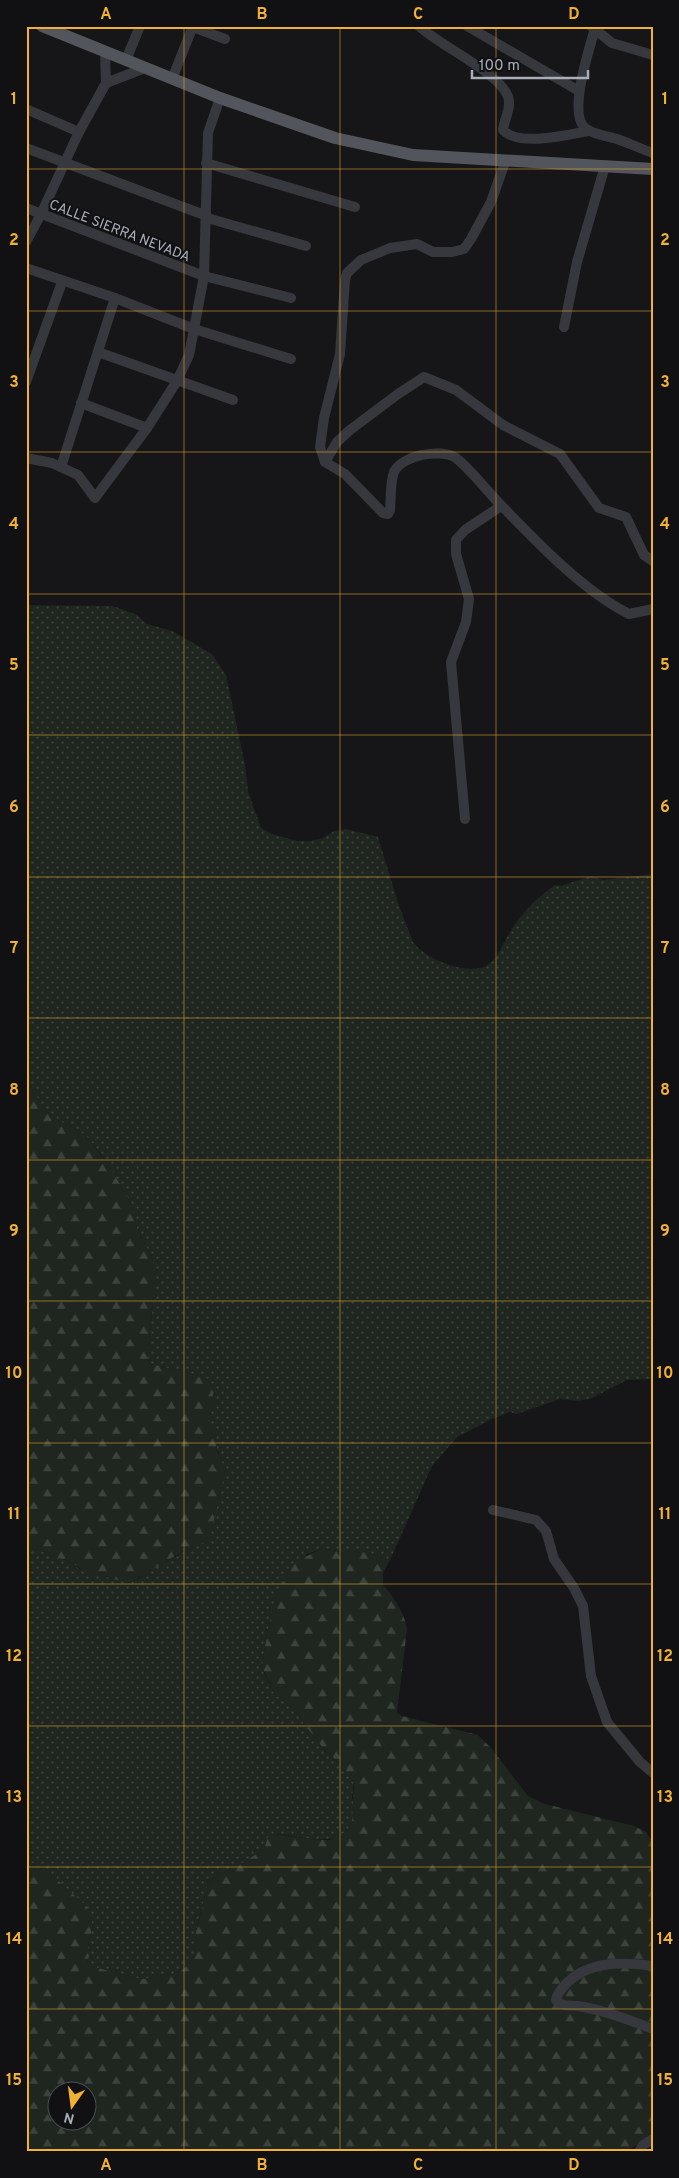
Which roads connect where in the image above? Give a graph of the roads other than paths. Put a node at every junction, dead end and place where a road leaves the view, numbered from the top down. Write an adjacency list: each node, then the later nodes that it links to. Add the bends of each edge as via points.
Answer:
1 (140, 26): 10 (street)
2 (419, 26): 17 (street, via 500,83 509,99 509,111 502,130 508,136 559,137)
3 (467, 26): 14 (street)
4 (47, 27): 8 (main road)
5 (192, 27): 7 (street); 12 (street)
6 (593, 27): 9 (street, via 612,43); 14 (street)
7 (224, 39)
8 (105, 52): 10 (main road); 13 (street)
9 (653, 55)
10 (126, 60): 11 (main road)
11 (146, 68): 12 (main road); 13 (street)
12 (172, 79): 15 (main road)
13 (106, 82): 18 (street)
14 (579, 91): 17 (street, via 578,116 581,126)
15 (220, 98): 21 (main road, via 335,138 404,154); 23 (street, via 208,133)
16 (26, 109): 18 (street)
17 (588, 130): 20 (street)
18 (79, 132): 22 (street)
19 (26, 148): 22 (street)
20 (653, 153)
21 (505, 162): 24 (main road); 47 (street, via 491,202 464,249 433,252 417,244 390,248 361,260 348,272 342,303 340,354 320,447)
22 (64, 163): 28 (street); 29 (street)
23 (206, 163): 26 (street); 29 (street)
24 (604, 166): 25 (main road); 37 (street, via 577,262)
25 (653, 169)
26 (355, 207)
27 (26, 208): 28 (street, CALLE SIERRA NEVADA)
28 (41, 214): 30 (street); 33 (street, CALLE SIERRA NEVADA)
29 (207, 217): 31 (street); 33 (street)
30 (26, 242)
31 (306, 246)
32 (26, 268): 34 (street)
33 (204, 276): 36 (street, CALLE SIERRA NEVADA); 38 (street)
34 (62, 282): 35 (street); 42 (street)
35 (115, 298): 38 (street); 39 (street)
36 (291, 298)
37 (564, 327)
38 (194, 329): 40 (street); 41 (street, via 189,355)
39 (98, 352): 41 (street); 44 (street)
40 (291, 358)
41 (177, 381): 43 (street); 45 (street)
42 (26, 382)
43 (233, 400)
44 (81, 403): 45 (street); 48 (street)
45 (147, 428): 48 (street, via 95,498 78,475)
46 (26, 458): 48 (street)
47 (325, 462): 49 (street, via 345,474 382,513 388,514 393,474 398,466 430,452 455,457); 50 (street, via 350,430 424,378 456,390 503,425 560,454 599,508 626,518 644,555)
48 (61, 467)
49 (501, 506): 51 (street, via 599,596 629,614); 52 (street, via 465,530 456,540 456,554 469,599 466,622 451,662)
50 (653, 561)
51 (653, 609)
52 (465, 819)
53 (493, 1510): 54 (street, via 536,1520 546,1531 554,1559 583,1606 591,1676 607,1722)
54 (653, 1773)
55 (653, 1966): 56 (street, via 610,1963 590,1968 569,1981 556,2000)
56 (653, 2029)
57 (653, 2140): 58 (street, via 643,2145)
58 (639, 2152)

